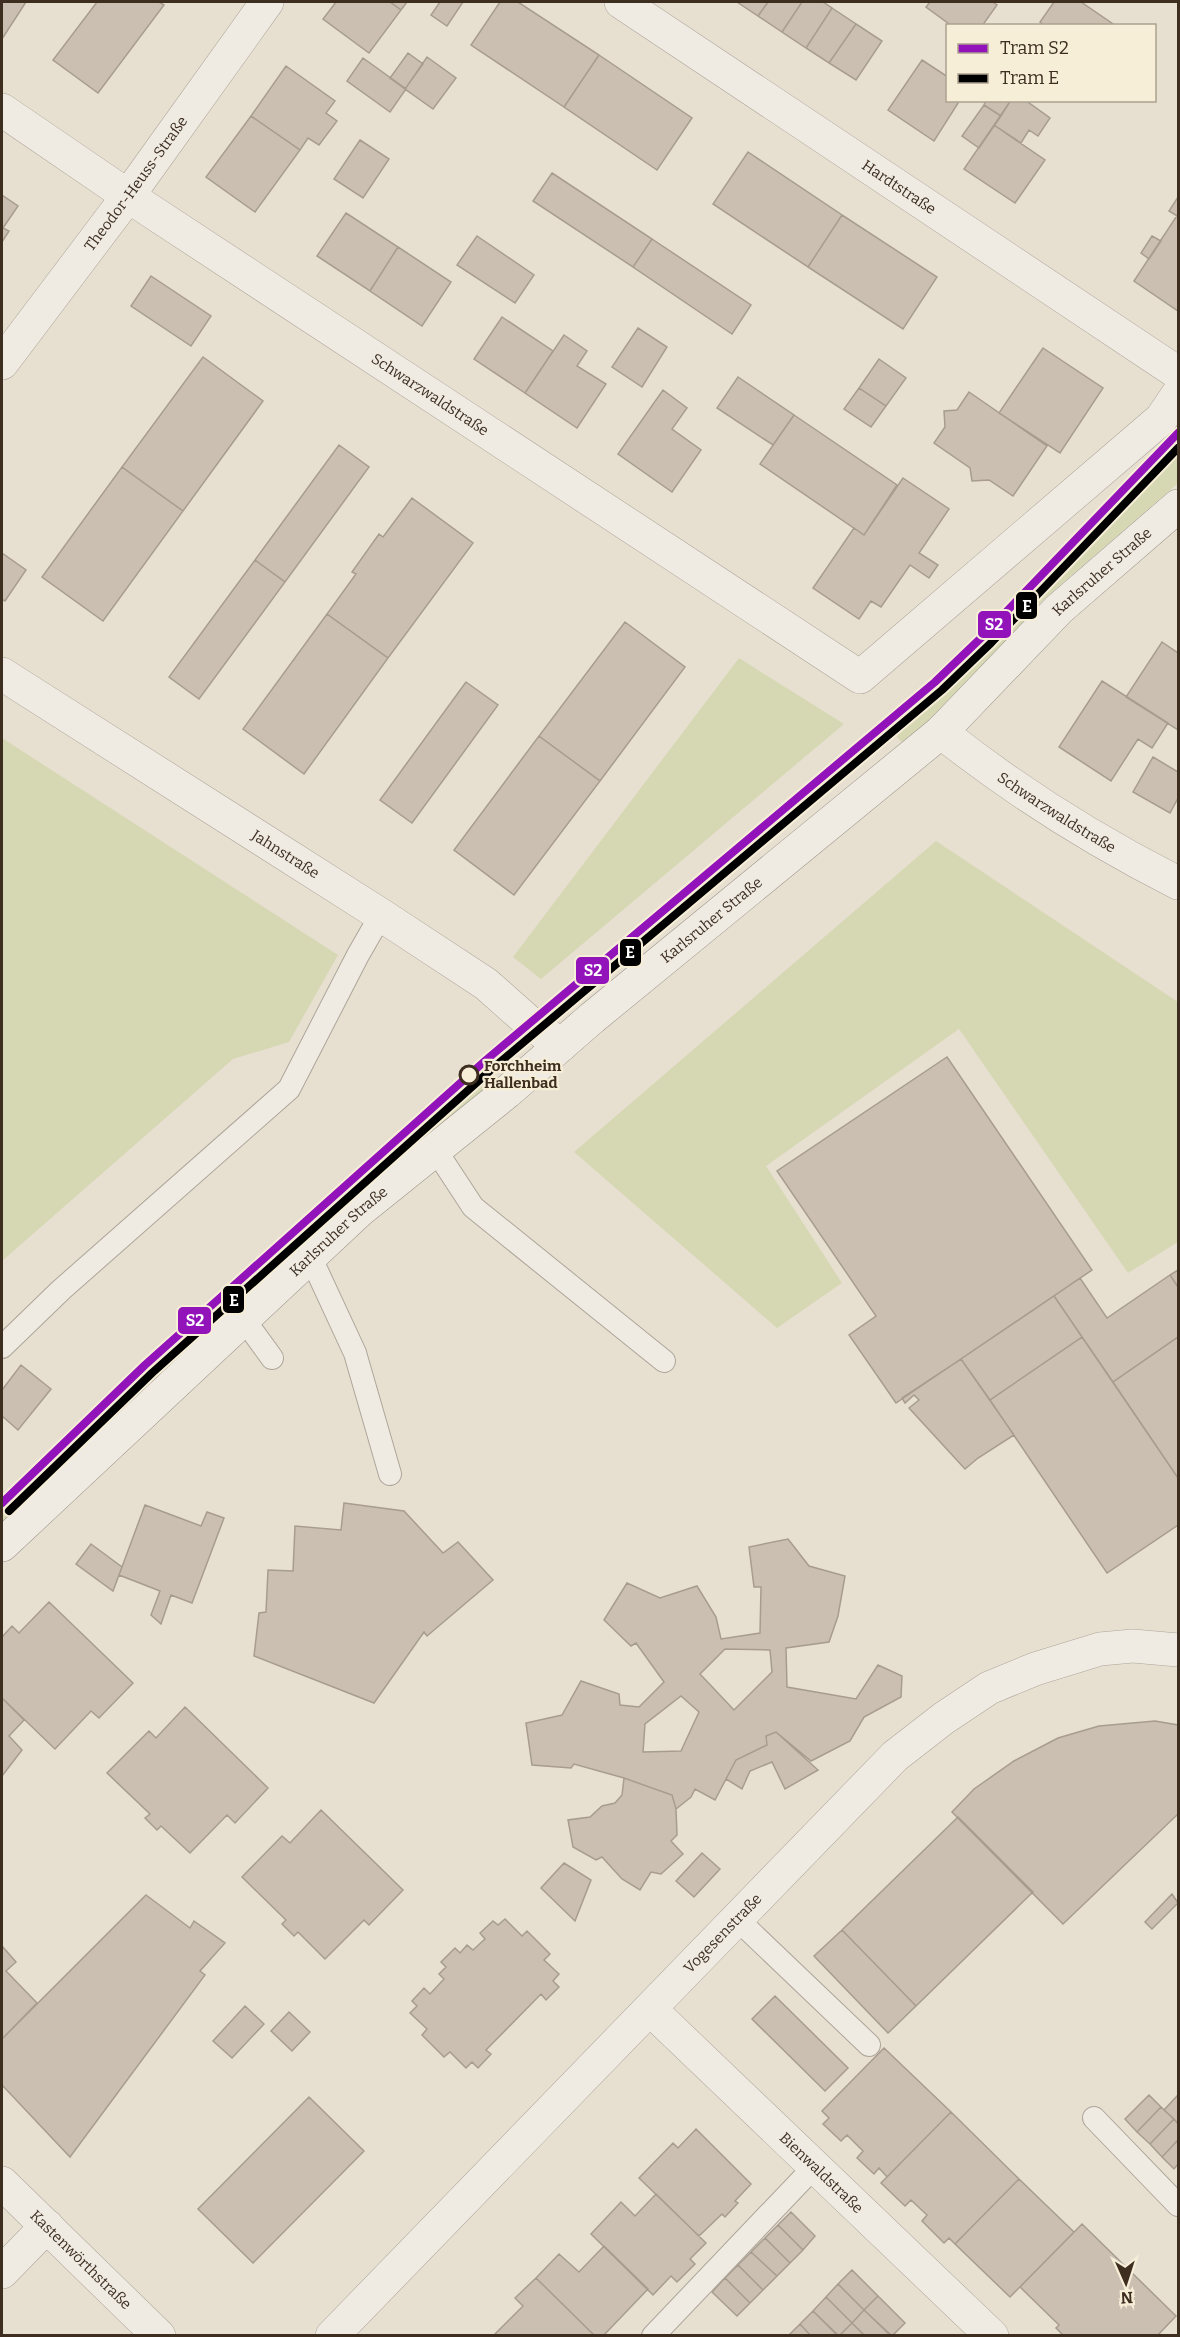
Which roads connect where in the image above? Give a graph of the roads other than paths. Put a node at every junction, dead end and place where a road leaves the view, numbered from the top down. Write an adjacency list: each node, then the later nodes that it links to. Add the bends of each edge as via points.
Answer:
1 (267, 2): 4 (street, Theodor-Heuss-Straße)
2 (621, 2): 6 (street, Hardtstraße)
3 (2, 110): 4 (street, Schwarzwaldstraße)
4 (128, 196): 5 (street, Theodor-Heuss-Straße); 7 (street, Schwarzwaldstraße, via 860,676 1161,419)
5 (2, 363)
6 (1179, 373)
7 (1179, 394)
8 (1179, 506): 10 (street, Karlsruher Straße, via 1059,609)
9 (2, 674): 12 (street, Jahnstraße)
10 (941, 732): 11 (street, Schwarzwaldstraße, via 984,766 1112,849); 13 (street, Karlsruher Straße)
11 (1179, 883)
12 (381, 915): 13 (street, Jahnstraße, via 486,984); 17 (lane, via 289,1089)
13 (561, 1045): 14 (street, Karlsruher Straße)
14 (435, 1149): 15 (street, Karlsruher Straße); 19 (lane, via 473,1207)
15 (310, 1256): 16 (street, Karlsruher Straße); 20 (lane, via 355,1353)
16 (243, 1318): 18 (lane); 21 (street, Karlsruher Straße)
17 (2, 1347)
18 (272, 1358)
19 (664, 1360)
20 (390, 1474)
21 (2, 1545)
22 (1179, 1650): 23 (street, Vogesenstraße, via 1132,1646 1100,1649 989,1688 895,1756)
23 (737, 1919): 24 (street, Vogesenstraße); 25 (lane)
24 (650, 2009): 27 (street, Bienwaldstraße); 33 (street, Vogesenstraße)
25 (869, 2045)
26 (1094, 2118): 29 (lane)
27 (815, 2166): 34 (lane); 35 (street, Bienwaldstraße)
28 (2, 2183): 30 (street, Kastenwörthstraße)
29 (1179, 2205)
30 (47, 2226): 31 (street); 32 (street, Kastenwörthstraße)
31 (2, 2272)
32 (159, 2336)
33 (332, 2336)
34 (653, 2336)
35 (992, 2336)

